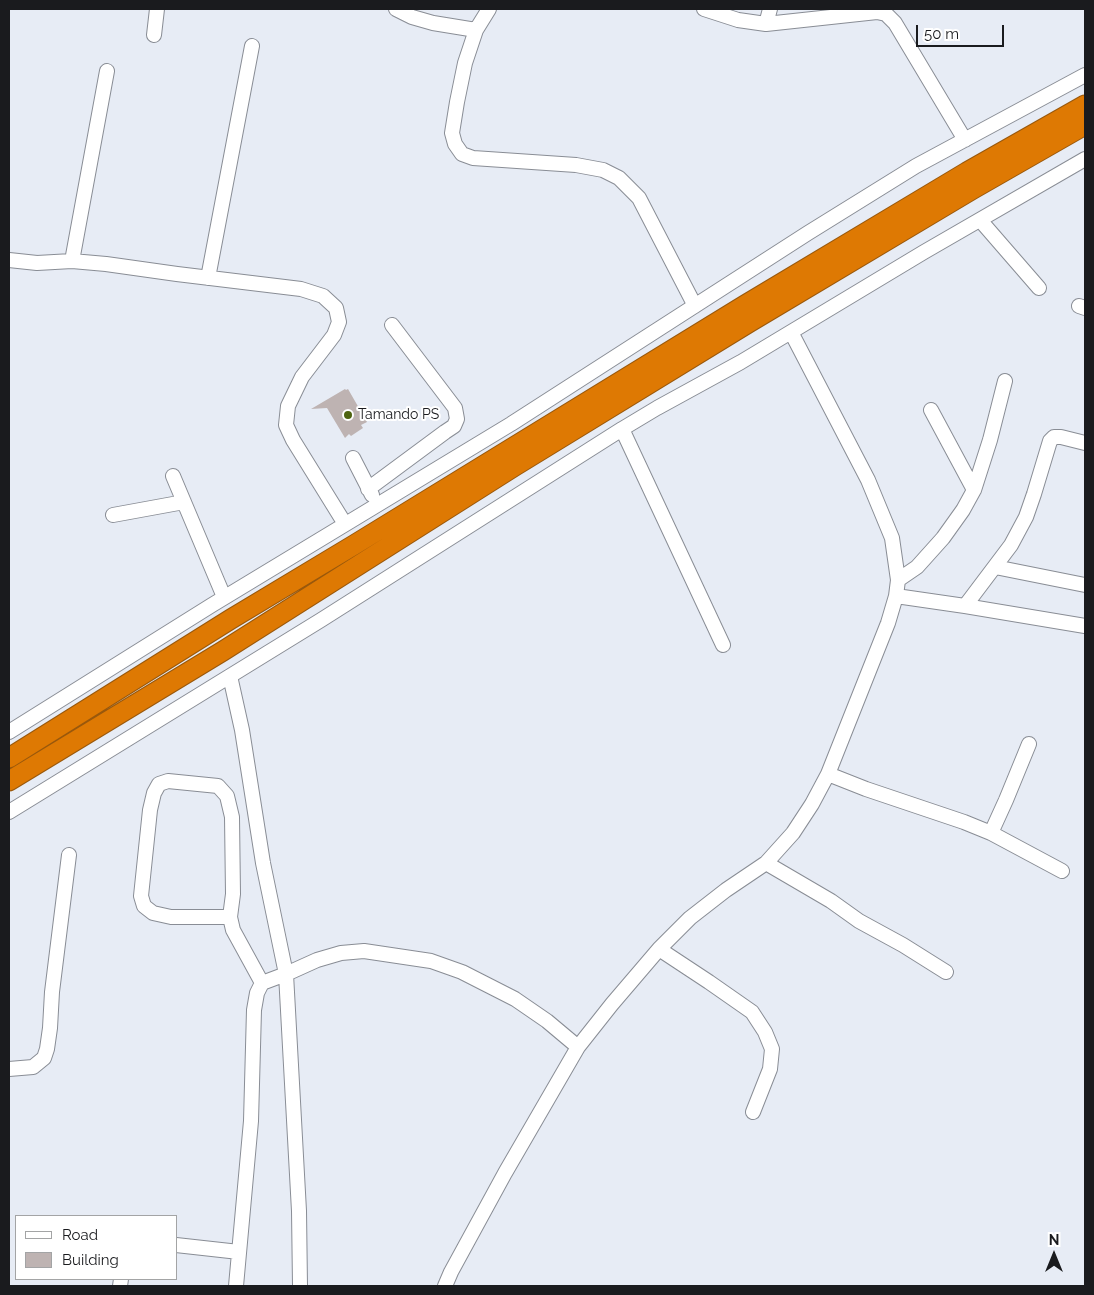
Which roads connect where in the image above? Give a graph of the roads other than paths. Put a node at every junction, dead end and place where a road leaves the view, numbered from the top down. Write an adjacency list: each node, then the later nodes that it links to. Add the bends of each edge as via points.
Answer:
1 (157, 9): 9 (street)
2 (396, 9): 8 (street, via 433,23)
3 (489, 9): 8 (street)
4 (704, 9): 7 (street, via 738,20)
5 (770, 9): 7 (street)
6 (891, 12): 7 (street); 15 (street)
7 (766, 24)
8 (476, 30): 22 (street, via 465,63 452,133 462,154 473,158 576,165 603,170 619,178 639,198)
9 (154, 35)
10 (252, 46): 20 (street)
11 (107, 71): 19 (street)
12 (1085, 75): 15 (street)
13 (1085, 105): 48 (highway, via 753,300)
14 (1085, 125): 50 (highway, via 742,327)
15 (965, 140): 22 (street, via 808,232)
16 (1085, 159): 17 (street)
17 (980, 220): 21 (street); 24 (street)
18 (9, 260): 19 (street, via 37,263)
19 (72, 261): 20 (street)
20 (208, 278): 36 (street, via 301,289 323,296 336,308 339,322 334,336 302,377 288,406 286,425)
21 (1039, 288)
22 (695, 306): 34 (street, via 512,424)
23 (392, 325): 31 (street, via 455,408 457,419 454,426)
24 (791, 332): 27 (street); 38 (street, via 868,480 892,538)
25 (1005, 381): 32 (street)
26 (930, 410): 32 (street)
27 (622, 429): 44 (street); 45 (street)
28 (1085, 443): 37 (street, via 1061,437 1050,440 1026,517)
29 (353, 458): 31 (street)
30 (173, 476): 33 (street)
31 (368, 489): 34 (street)
32 (974, 490): 38 (street, via 944,538 917,567)
33 (184, 502): 35 (street); 41 (street)
34 (378, 504): 36 (street)
35 (113, 514)
36 (345, 524): 41 (street)
37 (994, 567): 39 (street); 42 (street)
38 (898, 580): 40 (street)
39 (1085, 585)
40 (896, 596): 42 (street); 49 (street)
41 (224, 597): 46 (street)
42 (965, 606): 43 (street)
43 (1085, 626)
44 (723, 645)
45 (230, 676): 51 (street); 59 (street)
46 (9, 732)
47 (1029, 744): 52 (street)
48 (9, 758)
49 (828, 774): 52 (street); 54 (street, via 794,833)
50 (9, 781)
51 (9, 812)
52 (991, 833): 55 (street)
53 (69, 855): 62 (street, via 47,1049 44,1058 33,1067)
54 (766, 863): 57 (street, via 690,918); 58 (street)
55 (1062, 871)
56 (230, 917): 56 (street, via 233,894 232,817 227,796 218,786 168,781 159,784 150,810 141,896 144,906 153,913 171,917); 60 (street, via 233,930)
57 (659, 949): 61 (street); 63 (street, via 752,1012 765,1032 772,1049 770,1069)
58 (946, 972)
59 (286, 974): 60 (street); 61 (street, via 341,953 364,951 431,962 462,972 515,998); 67 (street)
60 (262, 982): 65 (street, via 254,1010 252,1121)
61 (578, 1047): 68 (street, via 505,1173)
62 (9, 1069)
63 (753, 1112)
64 (178, 1245): 65 (street)
65 (240, 1252): 66 (street)
66 (236, 1286)
67 (300, 1286)
68 (445, 1286)

